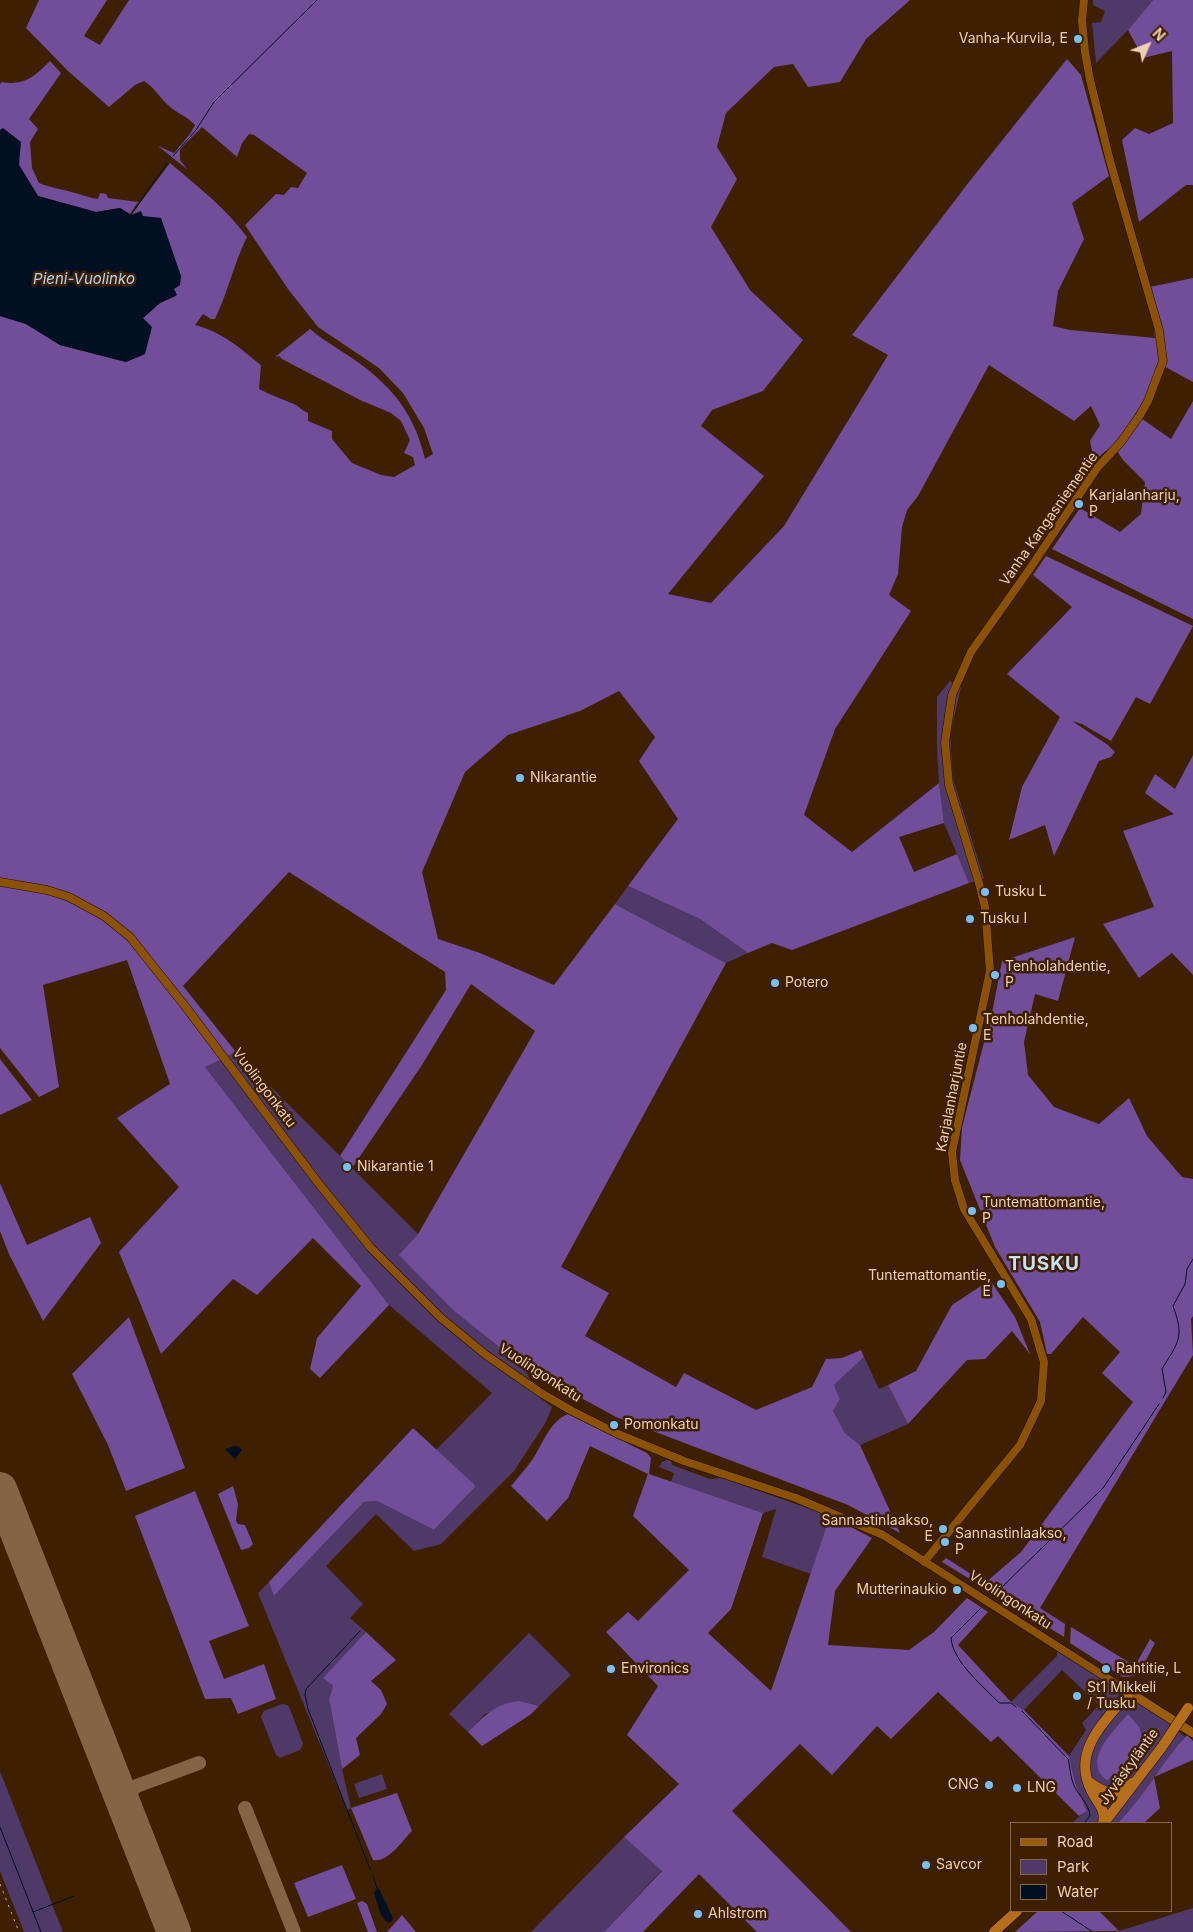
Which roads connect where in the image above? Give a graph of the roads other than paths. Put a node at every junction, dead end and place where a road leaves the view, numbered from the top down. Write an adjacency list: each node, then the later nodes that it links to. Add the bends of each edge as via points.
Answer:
1 (1084, 0): 3 (street, Vanha Kangasniementie, via 1082,21 1090,80 1159,330 1163,361 1140,416 1097,468 971,652 952,696 944,742 946,766 954,805 985,907 990,971)
2 (0, 882): 4 (street, Vuolingonkatu, via 69,897 104,916 130,937 370,1248 436,1314 486,1355 541,1393 618,1434 660,1453 840,1515 883,1535)
3 (986, 995): 4 (street, Karjalanharjuntie, via 952,1152 955,1180 964,1209 1031,1319 1044,1362 1041,1401 1020,1446)
4 (924, 1562): 5 (street, Vuolingonkatu)
5 (1129, 1692): 7 (main road, Vuolingonkatu); 9 (highway, via 1092,1739 1084,1768)
6 (1191, 1705): 8 (highway, Jyväskyläntie, bridge)
7 (1193, 1733)
8 (1142, 1774): 9 (highway, via 1126,1789 1116,1792 1105,1792); 11 (highway, Jyväskyläntie)
9 (1088, 1781): 10 (highway, via 1103,1810)
10 (1104, 1822)
11 (1105, 1822)
12 (1016, 1912): 13 (highway)
13 (994, 1932)

